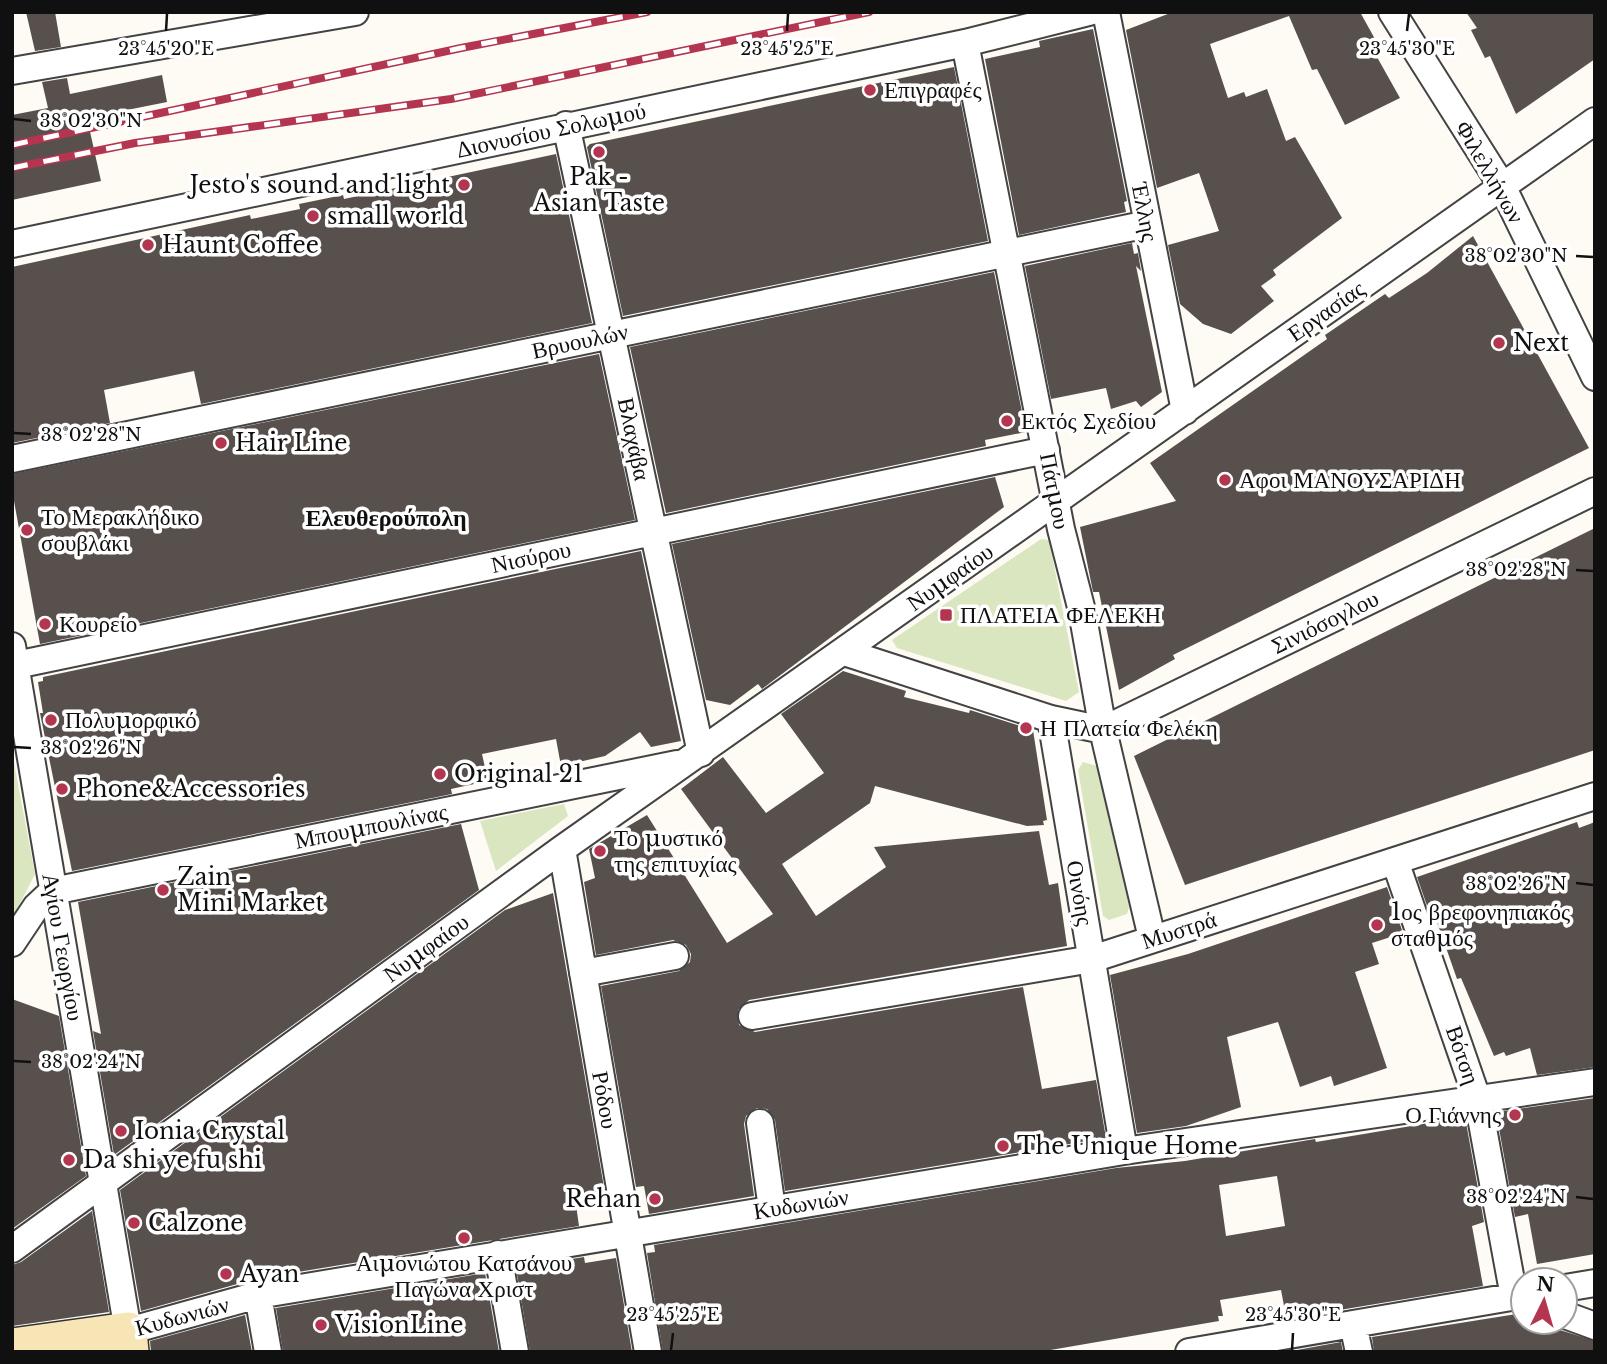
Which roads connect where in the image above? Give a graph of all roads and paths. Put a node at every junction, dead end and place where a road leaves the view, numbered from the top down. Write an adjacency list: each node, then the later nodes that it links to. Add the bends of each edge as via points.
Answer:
1 (355, 12): 6 (street)
2 (1089, 12): 5 (street, Διονυσίου Σολωμού)
3 (1107, 12): 10 (street, Έλλης)
4 (1392, 12): 9 (street, Φιλελλήνων)
5 (965, 43): 8 (street, Διονυσίου Σολωμού); 12 (street, Πάτμου)
6 (12, 71)
7 (1595, 121): 9 (street, Εργασίας)
8 (566, 125): 11 (street, Διονυσίου Σολωμού); 13 (street, Βλαχάβα)
9 (1503, 186): 14 (street, Φιλελλήνων); 15 (street, Εργασίας)
10 (1148, 224): 12 (street, Βρυουλών); 15 (street, Έλλης)
11 (12, 244)
12 (1007, 253): 13 (street, Βρυουλών); 16 (street, Πάτμου)
13 (611, 335): 17 (street, Βρυουλών); 20 (street, Βλαχάβα)
14 (1595, 377)
15 (1185, 411): 19 (street, Εργασίας)
16 (1046, 450): 19 (street, Πάτμου); 20 (street, Νισύρου)
17 (12, 459)
18 (1595, 491): 24 (street, Σινιόσογλου)
19 (1057, 502): 21 (street, Νυμφαίου); 24 (street, Πάτμου)
20 (654, 532): 22 (street, Νισύρου); 25 (street, Βλαχάβα)
21 (844, 652): 23 (street); 25 (street, Νυμφαίου)
22 (14, 656): 29 (street, Αγίου Γεωργίου)
23 (1051, 719): 24 (street); 33 (street, Οινόης)
24 (1103, 730): 30 (street, Πάτμου)
25 (695, 757): 27 (street, Νυμφαίου); 29 (street, Μπουμπουλίνας)
26 (1595, 796): 28 (street, Μυστρά)
27 (562, 849): 34 (street, Ρόδου); 40 (street, Νυμφαίου)
28 (1395, 861): 30 (street, Μυστρά); 37 (street, Βότση)
29 (53, 891): 31 (street); 40 (street, Αγίου Γεωργίου)
30 (1152, 938): 33 (street, Μυστρά)
31 (12, 943)
32 (675, 956): 34 (street)
33 (1092, 960): 35 (street, Μυστρά); 39 (street, Οινόης)
34 (583, 973): 42 (street, Ρόδου)
35 (752, 1016)
36 (1595, 1082): 37 (street, Κυδωνιών)
37 (1478, 1101): 39 (street, Κυδωνιών); 45 (street, Βότση)
38 (760, 1123): 41 (street)
39 (1124, 1151): 41 (street, Κυδωνιών)
40 (103, 1182): 43 (street, Νυμφαίου); 49 (street, Αγίου Γεωργίου)
41 (772, 1209): 42 (street, Κυδωνιών)
42 (628, 1233): 44 (street, Κυδωνιών); 53 (street, Ρόδου)
43 (12, 1249)
44 (498, 1254): 46 (street, Κυδωνιών); 52 (street)
45 (1513, 1266)
46 (258, 1295): 49 (street, Κυδωνιών); 51 (street)
47 (1509, 1300): 48 (street)
48 (1353, 1324): 54 (street); 55 (street)
49 (129, 1341): 50 (street, Κυδωνιών)
50 (12, 1348)
51 (268, 1352)
52 (515, 1352)
53 (648, 1352)
54 (1189, 1352)
55 (1359, 1352)

